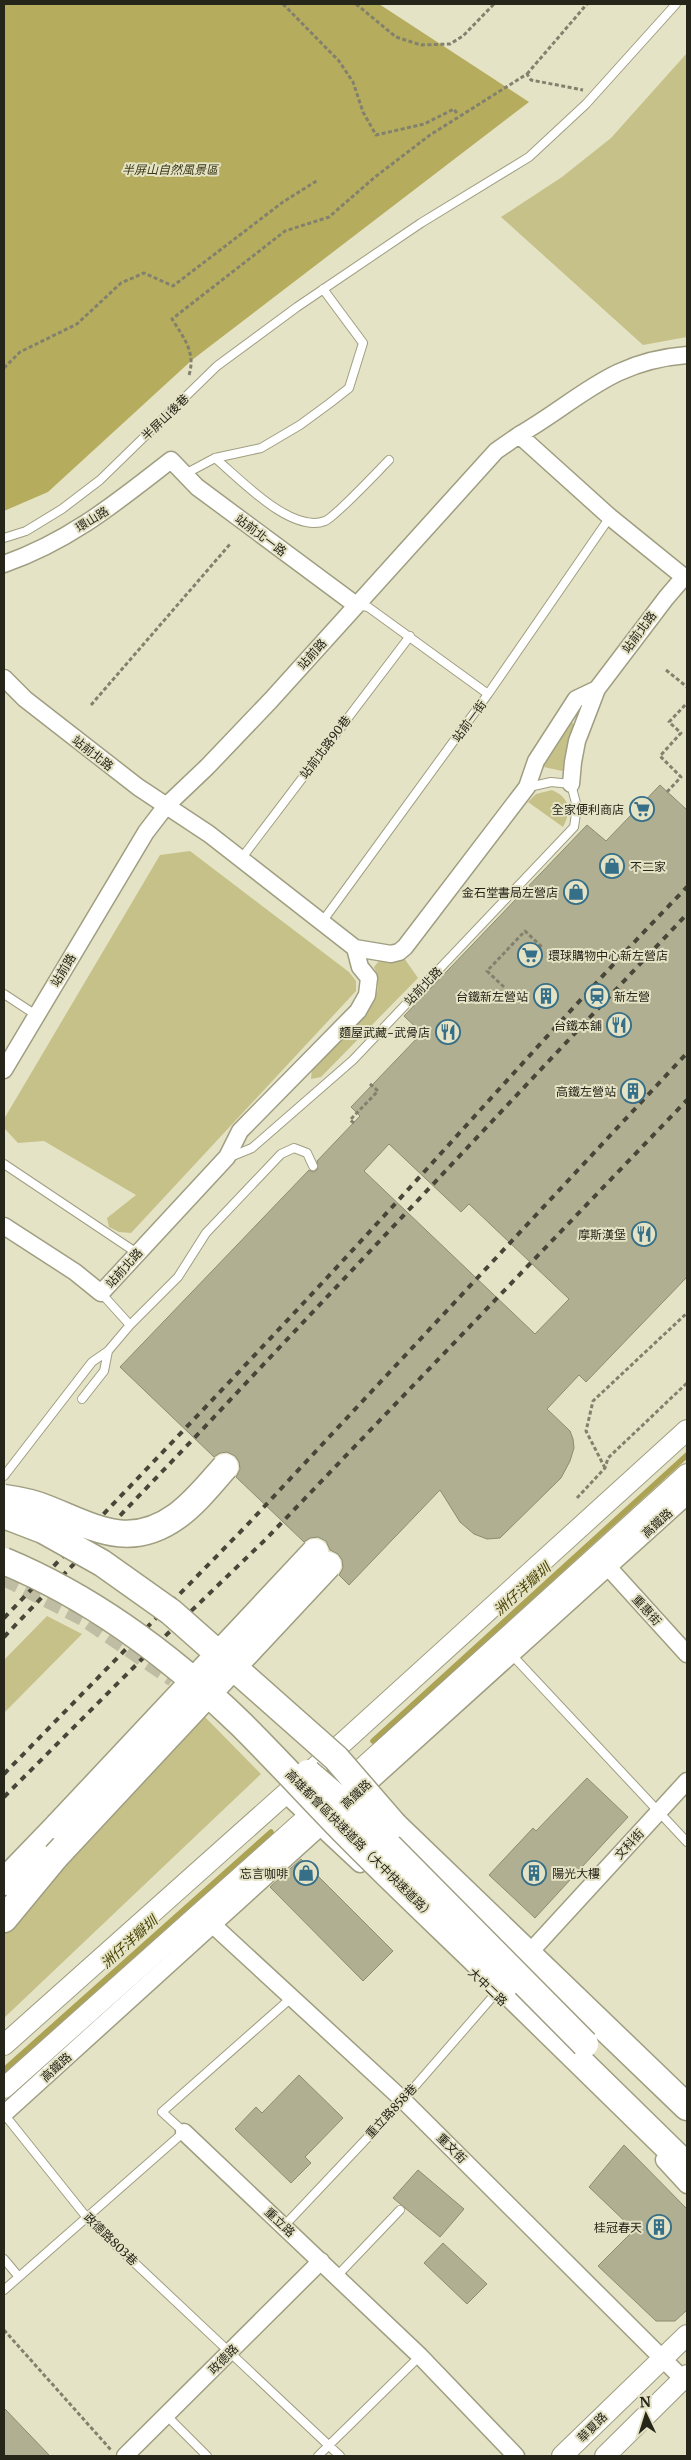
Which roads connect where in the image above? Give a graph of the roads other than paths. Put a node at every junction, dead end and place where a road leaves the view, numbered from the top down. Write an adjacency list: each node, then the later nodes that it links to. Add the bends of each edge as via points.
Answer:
1 (676, 4): 2 (lane, 半屏山後巷, via 586,104 529,157)
2 (323, 289): 5 (lane, via 363,343 349,388 300,425 261,448); 10 (lane, 半屏山後巷, via 216,366 100,480 33,527)
3 (687, 355): 4 (street, 站前路, via 663,357 617,372)
4 (519, 435): 9 (street); 13 (street, 站前路, via 496,451)
5 (215, 458): 7 (lane, via 286,516 307,523 326,521); 8 (lane)
6 (172, 460): 8 (street, 站前北一路); 11 (street, 環山路, via 116,504 84,524 36,553)
7 (389, 460)
8 (184, 474): 13 (street, 站前北一路)
9 (610, 517): 12 (street); 17 (lane, 站前一街)
10 (4, 538)
11 (4, 564)
12 (686, 574): 16 (street, 站前北路)
13 (356, 605): 14 (lane, via 368,608); 20 (street, 站前路, via 208,767)
14 (410, 636): 17 (lane); 21 (lane, 站前北路90巷)
15 (4, 678): 20 (street, 站前北路, via 25,700)
16 (596, 689): 18 (street, 站前北路, via 577,741); 19 (street, 站前北路, via 576,698 536,761)
17 (488, 694): 22 (lane, 站前一街)
18 (571, 784): 19 (lane, via 551,782); 27 (lane, 站前北路, via 577,807 574,827 353,1060 252,1148)
19 (527, 787): 23 (street, 站前北路, via 405,947 391,954)
20 (166, 806): 21 (street, 站前北路); 25 (street, 站前路, via 146,832)
21 (240, 859): 22 (street, 站前北路)
22 (322, 922): 23 (street, 站前北路)
23 (355, 948): 27 (street, 站前北路, via 360,967 369,978 367,995 358,1011 240,1132)
24 (4, 994): 25 (lane)
25 (36, 1015): 26 (street, 站前路)
26 (4, 1070)
27 (227, 1158): 31 (street, 站前北路)
28 (4, 1164): 31 (lane)
29 (313, 1166): 33 (lane, via 308,1153 294,1148 281,1154 206,1233 178,1277)
30 (4, 1226): 32 (street, 站前北路, via 75,1272)
31 (137, 1253): 32 (street, 站前北路)
32 (101, 1293): 33 (lane)
33 (130, 1325): 34 (lane)
34 (108, 1351): 35 (lane, via 104,1371); 39 (lane, via 92,1362)
35 (82, 1400)
36 (687, 1430): 49 (street)
37 (226, 1468): 41 (highway, bridge, via 176,1516 159,1527 126,1535 101,1531 47,1508)
38 (687, 1474): 50 (street, 高鐵路)
39 (4, 1476)
40 (687, 1496): 45 (street, 高鐵路)
41 (4, 1498)
42 (4, 1515): 55 (highway, bridge, via 43,1530 102,1563 170,1612 336,1758)
43 (4, 1533): 55 (highway, bridge, via 28,1542 115,1592 203,1658 324,1768)
44 (4, 1561): 48 (highway, 高雄都會區快速道路（大中快速道路）, bridge, via 91,1605 153,1647)
45 (608, 1567): 46 (street, 高鐵路); 47 (street, 重惠街)
46 (511, 1654): 50 (street, 高鐵路); 53 (lane)
47 (687, 1654)
48 (241, 1724): 75 (highway, bridge, via 315,1778 363,1820); 76 (highway, 高雄都會區快速道路（大中快速道路）, bridge, via 347,1834)
49 (335, 1750): 50 (street); 52 (street)
50 (362, 1779): 54 (street, 高鐵路); 62 (street)
51 (687, 1781): 53 (street, 文科街)
52 (284, 1794): 54 (street, 大中二路); 65 (street)
53 (658, 1813): 56 (lane); 62 (street, 文科街)
54 (314, 1822): 61 (street, 高鐵路); 63 (street, 大中二路); 67 (street, 高鐵路)
55 (394, 1825): 66 (highway)
56 (687, 1842)
57 (56, 1856): 58 (highway, bridge, via 321,1559); 59 (highway); 60 (highway)
58 (4, 1882)
59 (4, 1897)
60 (4, 1919)
61 (213, 1926): 64 (street, 重文街); 71 (street, 高鐵路)
62 (531, 1950): 69 (street)
63 (495, 1994): 68 (lane, 重立路858巷); 78 (street, 大中二路, via 619,2112)
64 (290, 1999): 68 (street, 重文街); 73 (lane, 重立路, via 162,2112)
65 (4, 2045)
66 (625, 2047): 70 (highway); 72 (highway)
67 (4, 2088)
68 (403, 2100): 81 (lane, 重立路858巷); 90 (street, 重文街)
69 (687, 2100)
70 (687, 2107)
71 (4, 2114): 80 (lane, 政德路803巷)
72 (687, 2116)
73 (184, 2132): 80 (lane); 81 (street, 重立路)
74 (655, 2143): 77 (street)
75 (687, 2145)
76 (687, 2166)
77 (687, 2174)
78 (687, 2184)
79 (400, 2210): 84 (lane)
80 (88, 2219): 85 (lane); 88 (lane, 政德路803巷)
81 (284, 2226): 83 (street, 重立路)
82 (4, 2259): 85 (lane)
83 (321, 2261): 84 (street, 重立路); 88 (street, 政德路)
84 (337, 2276): 89 (street, 重立路)
85 (19, 2277): 86 (lane)
86 (4, 2290)
87 (687, 2335): 90 (street, 華夏路)
88 (231, 2351): 92 (street, 政德路); 93 (lane, 政德路803巷)
89 (420, 2356): 93 (lane); 98 (street, 重立路)
90 (662, 2358): 91 (street, 重文街); 99 (street, 華夏路)
91 (685, 2377): 100 (street)
92 (166, 2415): 94 (street, 政德路); 95 (lane)
93 (329, 2446): 96 (lane); 97 (lane, 政德路803巷)
94 (125, 2456)
95 (207, 2456)
96 (318, 2456)
97 (340, 2456)
98 (516, 2456)
99 (562, 2456)
100 (605, 2456)

